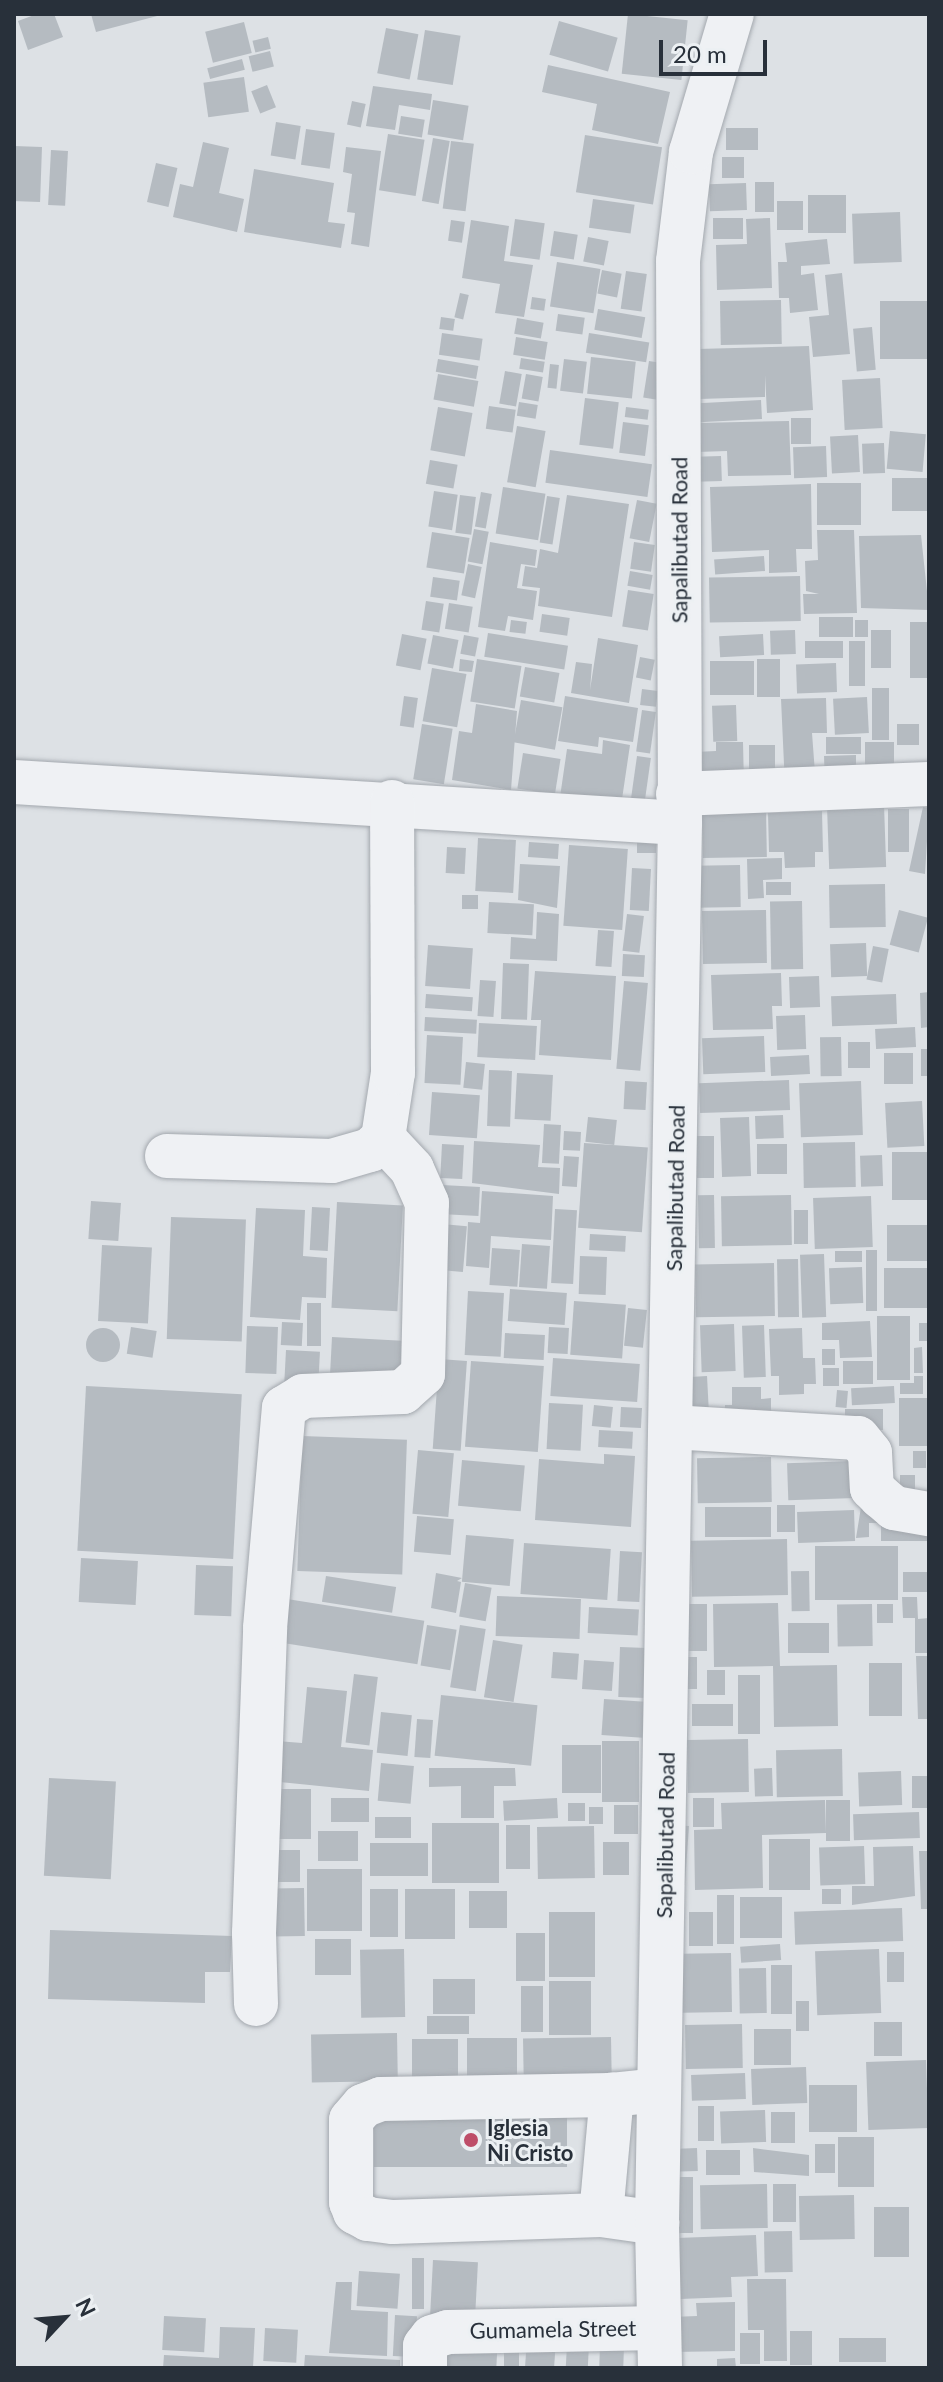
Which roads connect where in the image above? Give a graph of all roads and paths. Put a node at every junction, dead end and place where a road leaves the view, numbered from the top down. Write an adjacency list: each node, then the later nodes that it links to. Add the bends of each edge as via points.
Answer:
1 (732, 14): 5 (street, Sapalibutad Road, via 691,152 681,209)
2 (14, 782): 4 (street)
3 (929, 784): 5 (street)
4 (392, 802): 5 (street); 6 (street, via 393,1073)
5 (679, 808): 8 (street, Sapalibutad Road)
6 (383, 1138): 7 (street, via 370,1150 332,1161); 10 (street, via 412,1169 427,1203 423,1374 403,1392 303,1396 284,1408 265,1628)
7 (167, 1156)
8 (671, 1427): 9 (street, via 858,1438 870,1453 872,1488 894,1508); 11 (street, Sapalibutad Road)
9 (929, 1514)
10 (256, 2004)
11 (662, 2093): 12 (street); 14 (street, Sapalibutad Road)
12 (612, 2095): 13 (street); 13 (street, via 381,2099 363,2106 351,2120 351,2202 355,2212 368,2219)
13 (601, 2215): 14 (street)
14 (657, 2223): 15 (street, Sapalibutad Road)
15 (659, 2348): 16 (street, Gumamela Street, via 448,2332 432,2337 425,2346)
16 (425, 2368)

